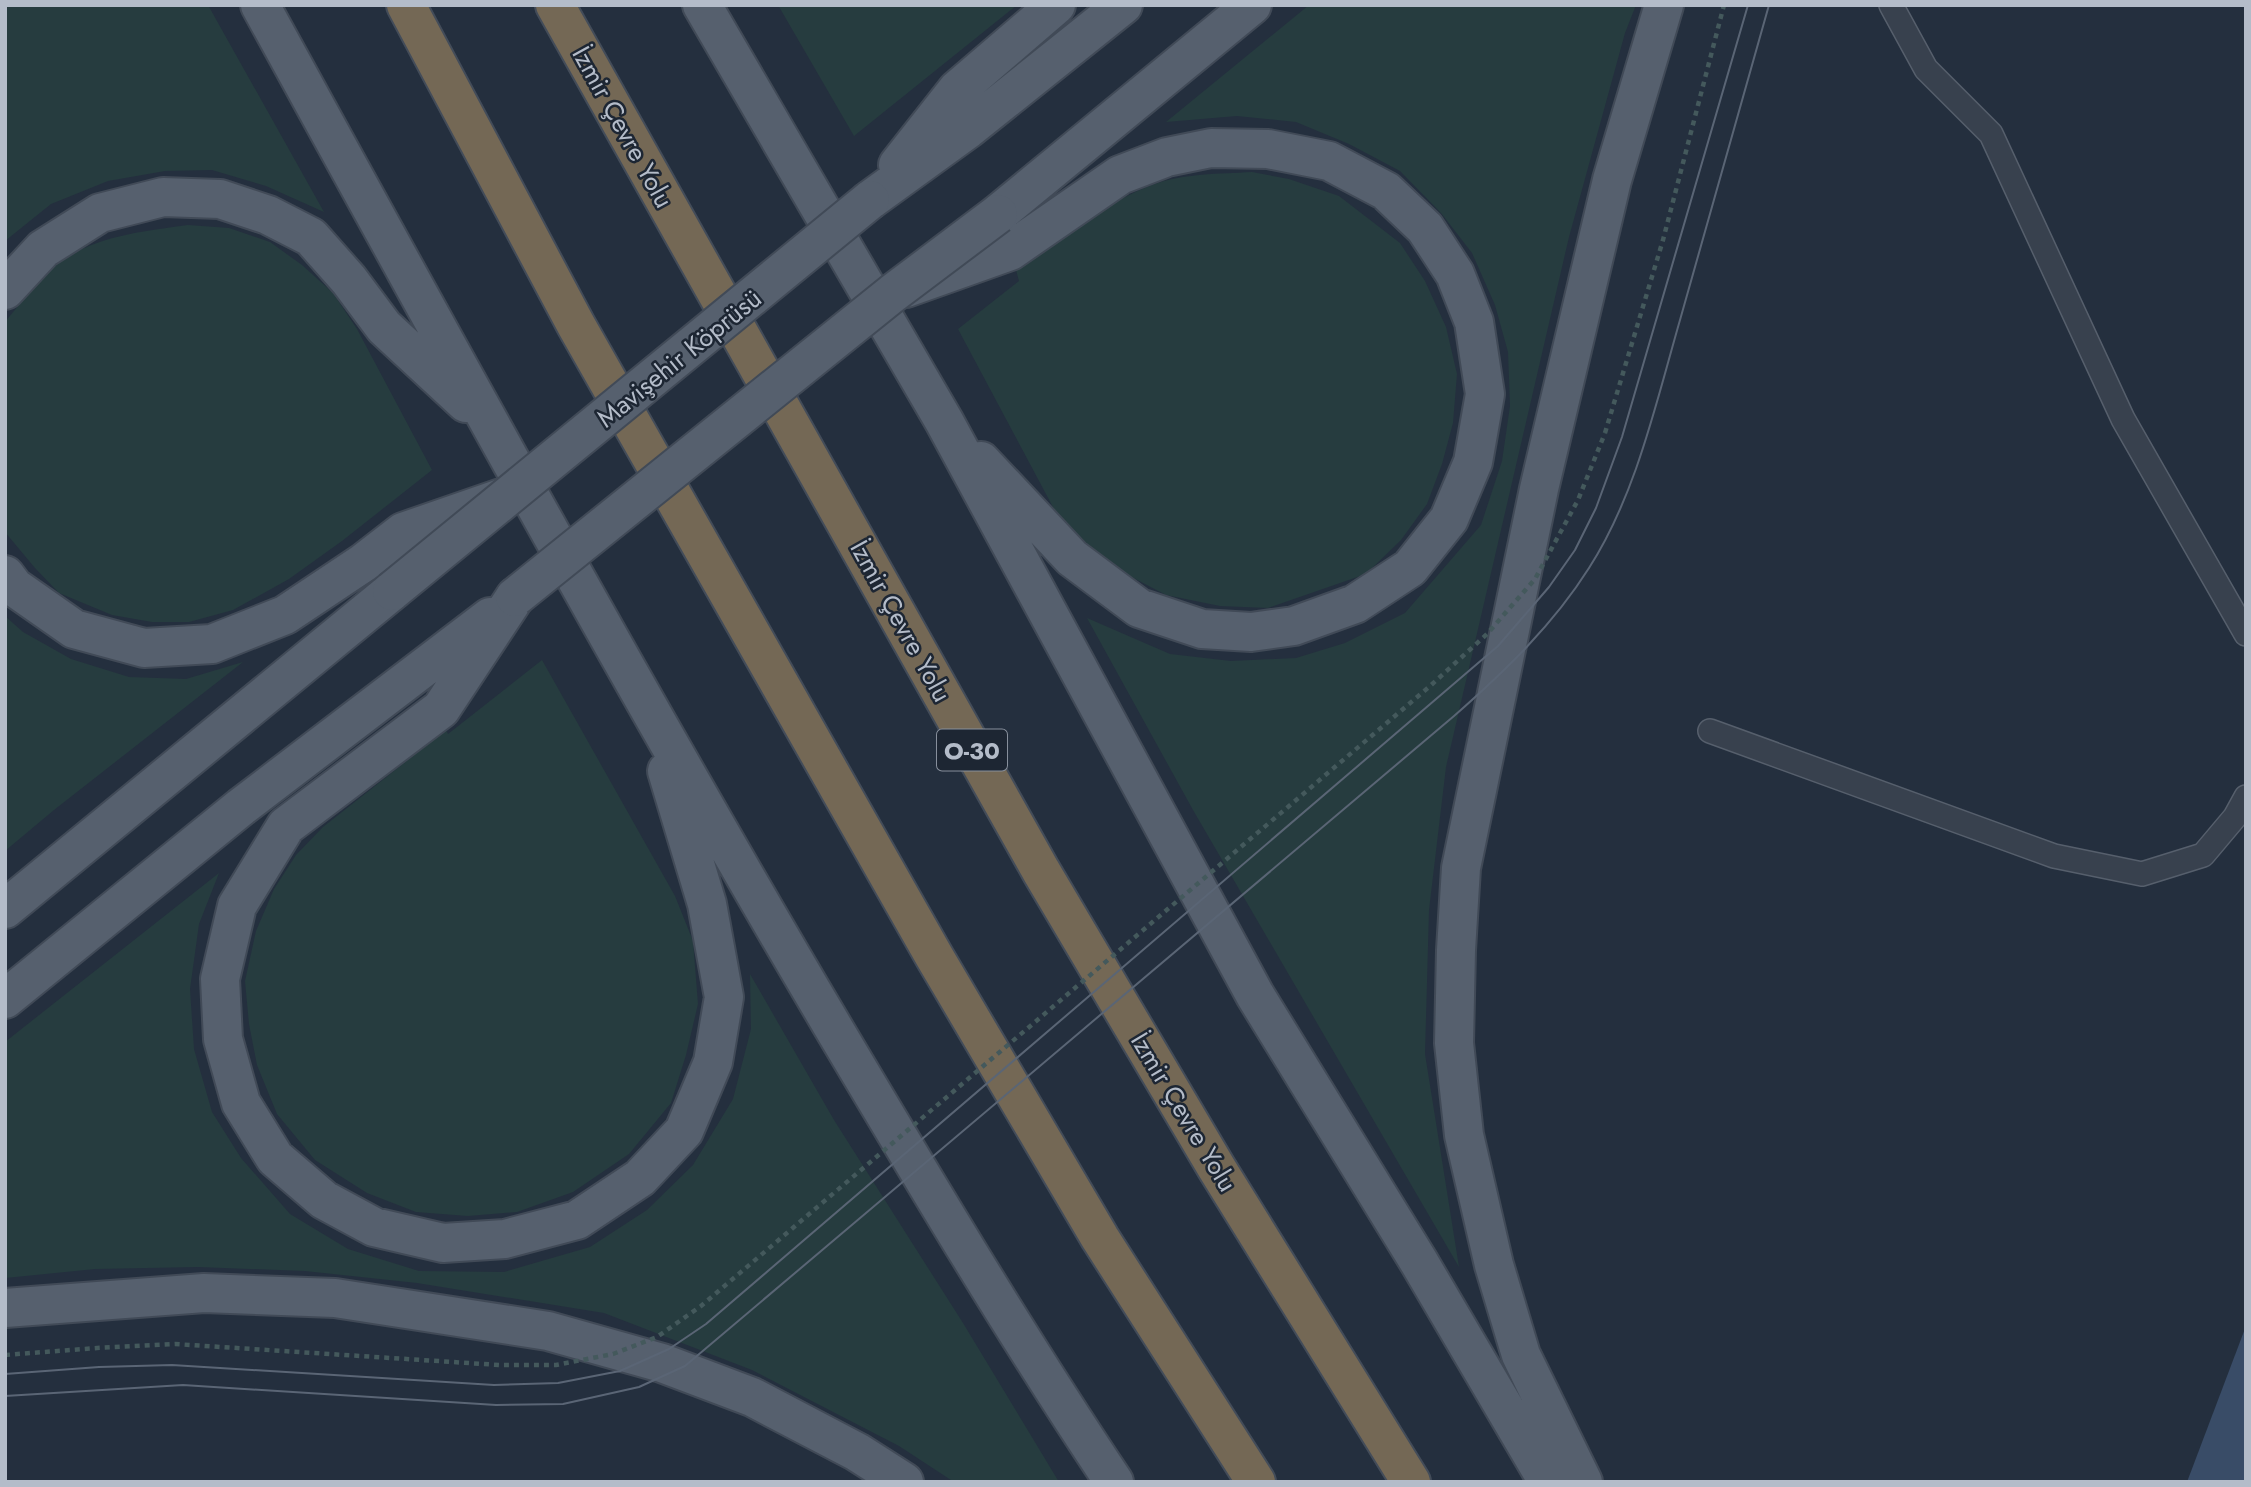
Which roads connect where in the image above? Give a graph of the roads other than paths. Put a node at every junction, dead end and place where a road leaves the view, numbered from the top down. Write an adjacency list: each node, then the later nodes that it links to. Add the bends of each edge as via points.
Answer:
1 (260, 5): 16 (main road)
2 (406, 5): 29 (highway, via 576,325 934,956 1100,1238)
3 (555, 5): 30 (highway, İzmir Çevre Yolu / O-30, via 1041,872)
4 (702, 5): 11 (main road)
5 (722, 5): 11 (main road)
6 (1056, 5): 12 (main road, via 957,90)
7 (1123, 5): 12 (main road, Mavişehir Köprüsü, via 968,129)
8 (1252, 5): 14 (main road, bridge, via 998,214)
9 (1664, 5): 32 (main road, via 1612,180 1539,489 1464,856 1456,950 1454,1043 1464,1135 1494,1265 1521,1355)
10 (1891, 5): 20 (lane, via 1926,69 1991,134 2123,419)
11 (743, 77): 15 (main road)
12 (870, 200): 17 (main road, Mavişehir Köprüsü, bridge)
13 (5, 289): 16 (main road, via 43,248 100,213 163,197 220,200 268,215 311,237 384,327)
14 (893, 293): 15 (main road, bridge, via 1010,251 1120,176 1167,157 1211,148 1268,149 1329,161 1386,191 1425,228 1455,274 1474,322 1485,394 1473,462 1448,519 1410,568 1356,604 1293,625 1251,632 1202,629 1139,608 1072,558); 19 (main road, bridge)
15 (944, 421): 31 (main road, via 1255,995)
16 (490, 424): 21 (main road)
17 (513, 494): 18 (main road, bridge, via 403,532 285,615 212,645 144,648 75,629); 24 (main road, Mavişehir Köprüsü, bridge)
18 (5, 575)
19 (515, 597): 21 (main road, via 441,709 286,826 237,906 220,979 223,1039 241,1103 275,1158 324,1200 374,1227 443,1242 505,1239 577,1220 640,1178 684,1131 713,1062 724,997 707,904); 25 (main road, via 241,807)
20 (2246, 634)
21 (649, 708): 28 (main road, via 939,1205)
22 (1710, 731): 23 (lane, via 2054,856 2142,874 2203,855)
23 (2246, 797)
24 (5, 909)
25 (5, 999)
26 (5, 1308): 27 (main road, via 204,1293 335,1298 548,1331 662,1363 752,1397)
27 (904, 1482)
28 (1114, 1482)
29 (1256, 1482)
30 (1410, 1482)
31 (1548, 1482)
32 (1583, 1482)

